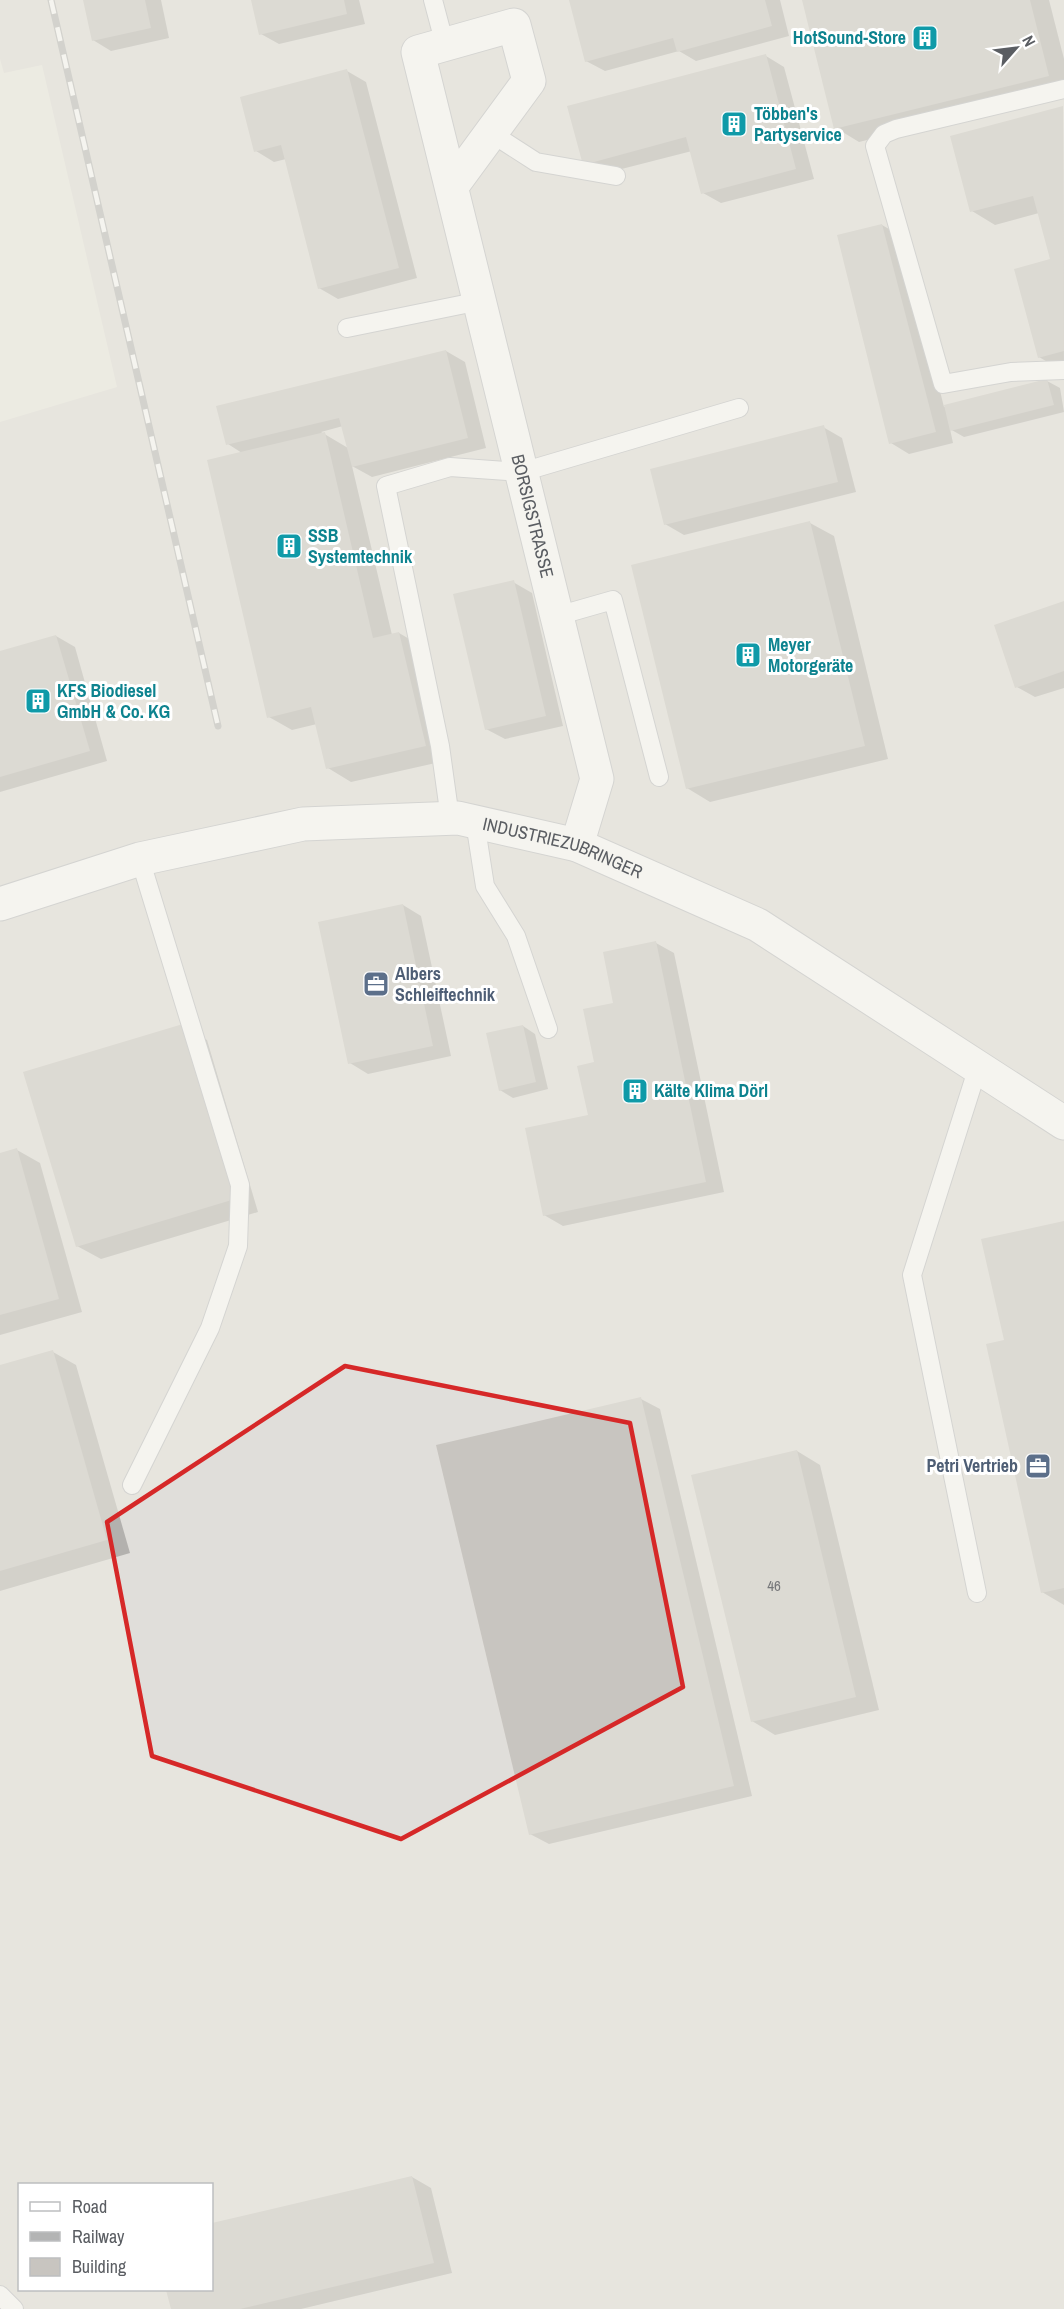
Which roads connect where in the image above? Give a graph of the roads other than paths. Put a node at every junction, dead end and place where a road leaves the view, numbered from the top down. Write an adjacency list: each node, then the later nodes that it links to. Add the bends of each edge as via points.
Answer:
1 (433, 0): 2 (lane)
2 (445, 45): 4 (street, BORSIGSTRASSE, via 513,25 529,81); 6 (street, BORSIGSTRASSE, via 418,52)
3 (1064, 89): 9 (lane, via 896,129 884,134 875,146 944,384 1011,372)
4 (490, 133): 5 (lane, via 536,162); 6 (street, BORSIGSTRASSE)
5 (616, 176)
6 (452, 186): 7 (street, BORSIGSTRASSE)
7 (480, 301): 8 (lane); 11 (street, BORSIGSTRASSE)
8 (347, 328)
9 (1064, 370)
10 (740, 408): 11 (lane)
11 (522, 472): 12 (street, BORSIGSTRASSE); 14 (lane, via 450,467 386,486 440,746)
12 (557, 616): 13 (lane, via 613,600); 15 (street, BORSIGSTRASSE, via 597,779)
13 (659, 777)
14 (463, 820): 15 (street, INDUSTRIEZUBRINGER); 16 (street, INDUSTRIEZUBRINGER, via 303,824); 18 (lane, via 485,886 516,936)
15 (577, 845): 19 (street, INDUSTRIEZUBRINGER, via 758,925)
16 (140, 859): 17 (street, INDUSTRIEZUBRINGER); 21 (lane, via 240,1185 238,1246 210,1328)
17 (0, 904)
18 (548, 1029)
19 (978, 1067): 20 (street, INDUSTRIEZUBRINGER); 22 (lane, via 912,1275)
20 (1064, 1123)
21 (132, 1485)
22 (977, 1593)
23 (0, 2295): 24 (lane)
24 (14, 2309)

